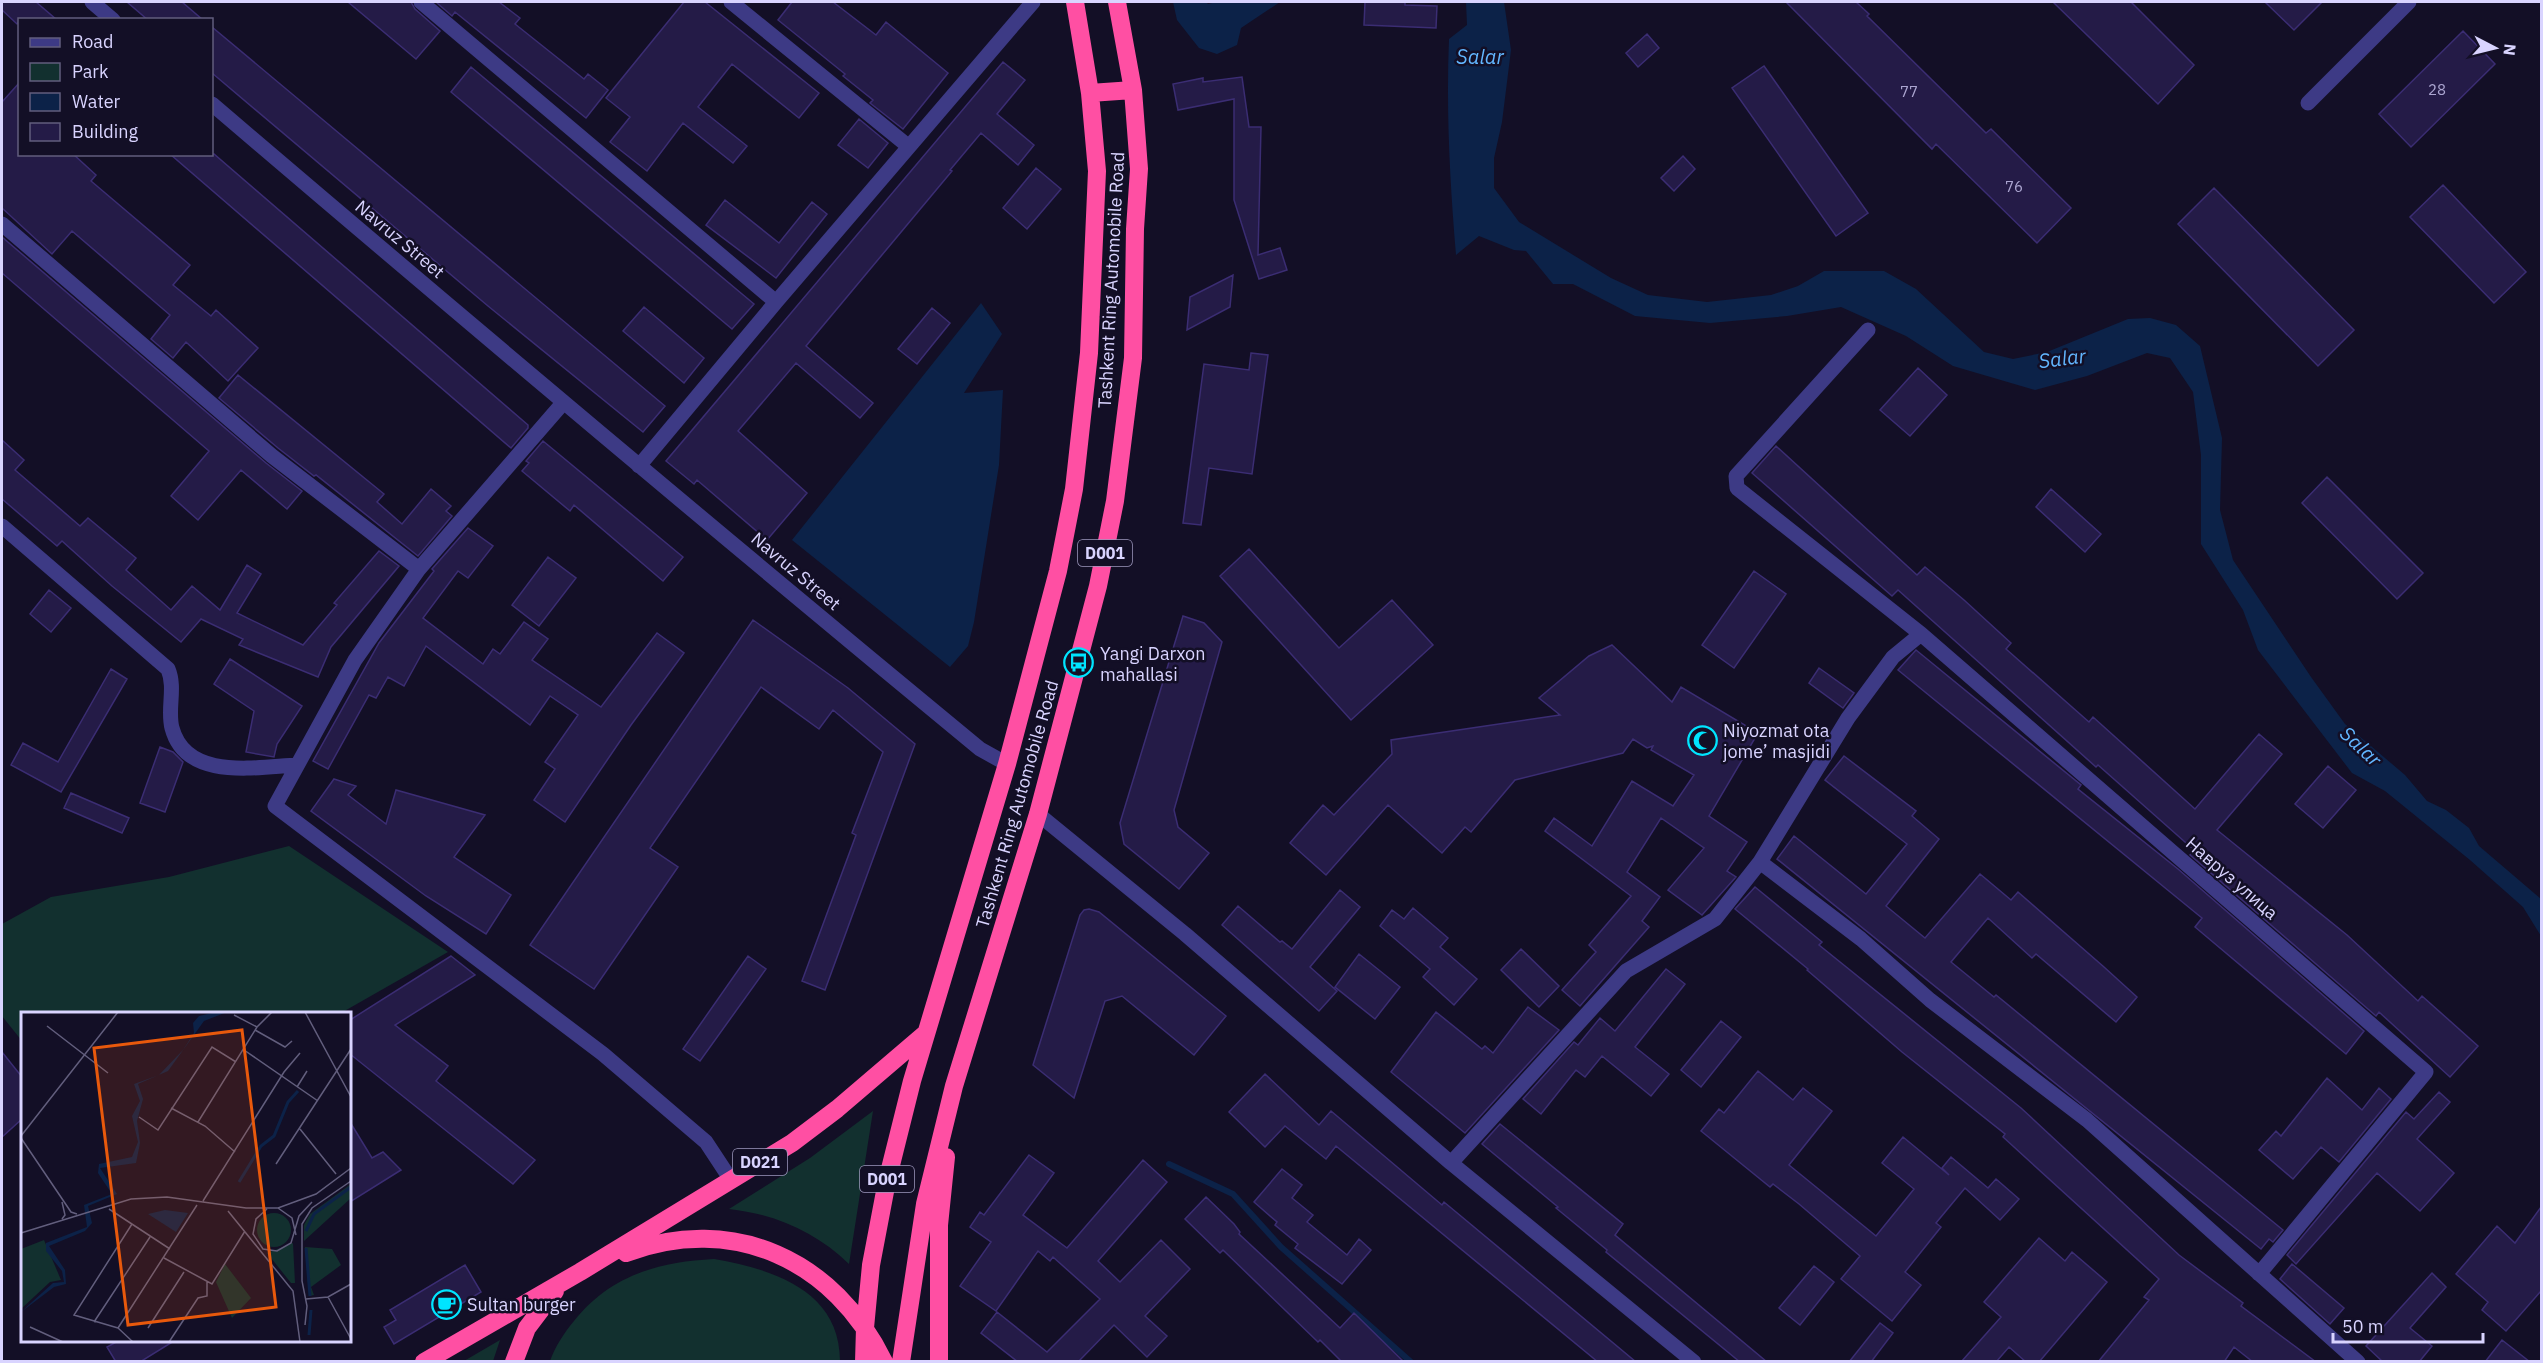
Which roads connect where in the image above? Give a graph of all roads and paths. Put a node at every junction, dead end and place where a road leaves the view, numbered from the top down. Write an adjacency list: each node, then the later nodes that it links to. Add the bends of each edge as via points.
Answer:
1 (92, 2): 8 (street)
2 (421, 2): 15 (street)
3 (731, 2): 13 (street)
4 (1033, 2): 13 (street)
5 (1075, 2): 10 (highway, Tashkent Ring Automobile Road / D001)
6 (1117, 2): 9 (highway, Tashkent Ring Automobile Road / D001)
7 (2409, 2): 11 (street)
8 (111, 18)
9 (1133, 90): 10 (highway); 24 (highway, Tashkent Ring Automobile Road / D001, via 1139,169 1133,358 1122,451 1098,586)
10 (1090, 93): 22 (highway, Tashkent Ring Automobile Road / D001, via 1096,171 1091,322 1081,442 1058,571)
11 (2308, 103)
12 (213, 105): 17 (street, Navruz Street)
13 (908, 146): 15 (street)
14 (2, 224): 20 (street, via 272,456)
15 (776, 302): 18 (street)
16 (1868, 330): 21 (street, Навруз улица, via 1736,476 1737,488)
17 (563, 403): 18 (street, Navruz Street); 20 (street)
18 (639, 466): 22 (street, Navruz Street, via 980,749)
19 (2, 526): 23 (street, via 168,669 172,680 171,727 179,747 199,761 220,768)
20 (419, 569): 23 (street, via 355,660)
21 (1921, 634): 25 (street, via 1893,657 1848,718); 31 (street, Навруз улица, via 2427,1072)
22 (1007, 764): 26 (highway, Tashkent Ring Automobile Road / D001)
23 (297, 765): 29 (street, via 275,806 603,1054 706,1142)
24 (1038, 814): 27 (highway, Tashkent Ring Automobile Road / D001); 28 (street, via 1185,934)
25 (1760, 862): 28 (street, via 1715,920 1626,971); 31 (street, via 1861,939 1930,1000 2087,1120)
26 (926, 1033): 29 (highway, D021, via 792,1143); 32 (highway, Tashkent Ring Automobile Road / D001, via 886,1181)
27 (954, 1086): 38 (highway, Tashkent Ring Automobile Road / D001, via 925,1204); 39 (highway, via 939,1225)
28 (1451, 1163): 40 (street)
29 (731, 1179): 30 (highway, D021)
30 (580, 1272): 32 (highway, D021, via 659,1242 690,1238 732,1240 775,1253 806,1269 831,1288); 34 (highway, D021); 35 (highway, D021, via 543,1305 521,1340)
31 (2259, 1274): 33 (street)
32 (865, 1328): 36 (highway, Tashkent Ring Automobile Road / D001); 37 (highway, D021)
33 (2357, 1361)
34 (424, 1362)
35 (514, 1362)
36 (864, 1362)
37 (884, 1362)
38 (901, 1362)
39 (939, 1362)
40 (1694, 1362)

